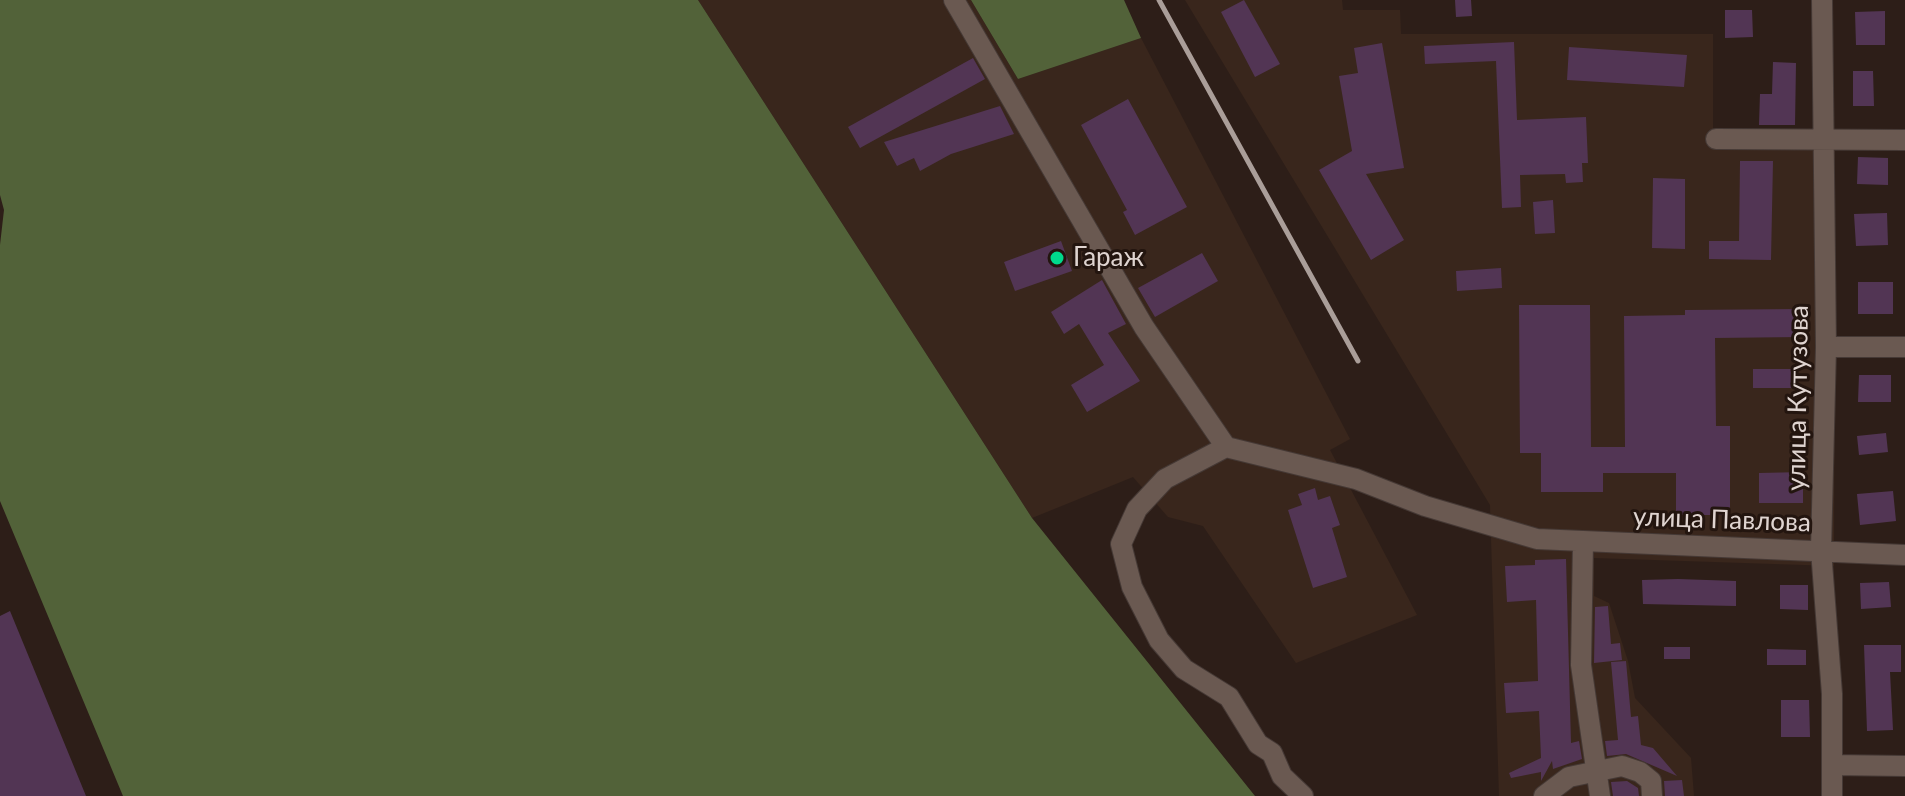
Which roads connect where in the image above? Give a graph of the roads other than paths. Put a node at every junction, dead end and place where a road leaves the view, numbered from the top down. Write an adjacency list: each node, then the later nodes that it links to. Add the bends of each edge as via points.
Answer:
1 (954, 0): 8 (street, via 1144,327)
2 (1822, 0): 4 (street, улица Кутузова)
3 (1716, 139): 4 (street)
4 (1823, 140): 5 (street); 6 (street, улица Кутузова)
5 (1905, 140)
6 (1826, 347): 7 (street); 10 (street, улица Кутузова)
7 (1905, 347)
8 (1226, 447): 9 (street, улица Павлова, via 1356,479 1537,539); 15 (street, via 1165,479 1137,509 1121,544 1132,587 1159,640 1184,669 1229,697 1258,744 1272,753 1282,776)
9 (1583, 541): 10 (street, улица Павлова); 14 (street, via 1581,665)
10 (1821, 550): 11 (street, улица Павлова); 12 (street, улица Кутузова)
11 (1905, 555)
12 (1832, 765): 13 (street); 19 (street, улица Кутузова)
13 (1905, 766)
14 (1598, 770): 16 (street, via 1569,777); 17 (street); 18 (street, via 1622,766 1640,772 1651,781)
15 (1303, 796)
16 (1544, 796)
17 (1600, 796)
18 (1652, 796)
19 (1832, 796)

